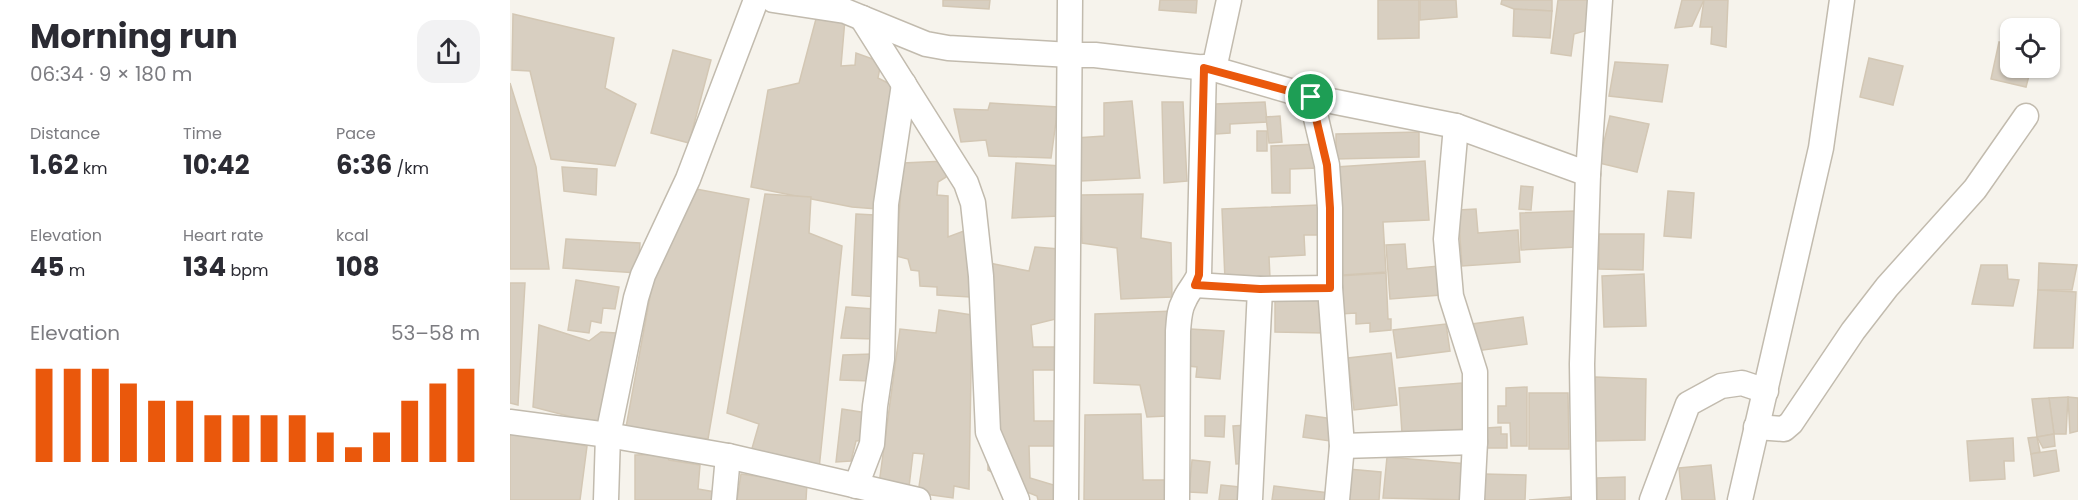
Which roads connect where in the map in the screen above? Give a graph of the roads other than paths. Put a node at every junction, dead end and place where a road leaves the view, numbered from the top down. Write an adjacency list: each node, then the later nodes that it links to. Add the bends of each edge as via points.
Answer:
1 (756, 0): 21 (street, via 688,179 643,275)
2 (773, 0): 7 (street, via 845,11)
3 (1070, 0): 8 (street)
4 (1229, 0): 9 (street)
5 (1600, 0): 14 (street)
6 (1842, 0): 18 (street, via 1821,148)
7 (862, 18): 8 (street, via 926,44); 10 (street)
8 (1071, 56): 9 (street, via 1095,55); 30 (street)
9 (1209, 68): 11 (street); 15 (street, via 1199,275)
10 (904, 84): 25 (street, via 883,232 882,359 872,444); 29 (street, via 966,183 973,203 981,276 988,432)
11 (1311, 97): 13 (street); 16 (street, via 1327,165)
12 (2026, 116): 20 (street, via 1975,189 1860,322 1791,423 1784,429)
13 (1456, 126): 14 (street); 22 (street, via 1446,239 1451,296 1475,372)
14 (1588, 174): 35 (street, via 1582,364)
15 (1195, 285): 17 (street); 31 (street, via 1179,313)
16 (1330, 288): 17 (street); 23 (street)
17 (1260, 289): 32 (street)
18 (1766, 391): 20 (street); 36 (street, via 1742,383 1720,386 1688,404)
19 (510, 422): 21 (street)
20 (1756, 427): 37 (street)
21 (608, 435): 24 (street); 26 (street)
22 (1476, 442): 23 (street); 34 (street)
23 (1342, 446): 33 (street)
24 (728, 456): 25 (street); 27 (street)
25 (856, 486): 28 (street)
26 (606, 500)
27 (724, 500)
28 (918, 500)
29 (1017, 500)
30 (1066, 500)
31 (1177, 500)
32 (1250, 500)
33 (1337, 500)
34 (1472, 500)
35 (1584, 500)
36 (1652, 500)
37 (1740, 500)

